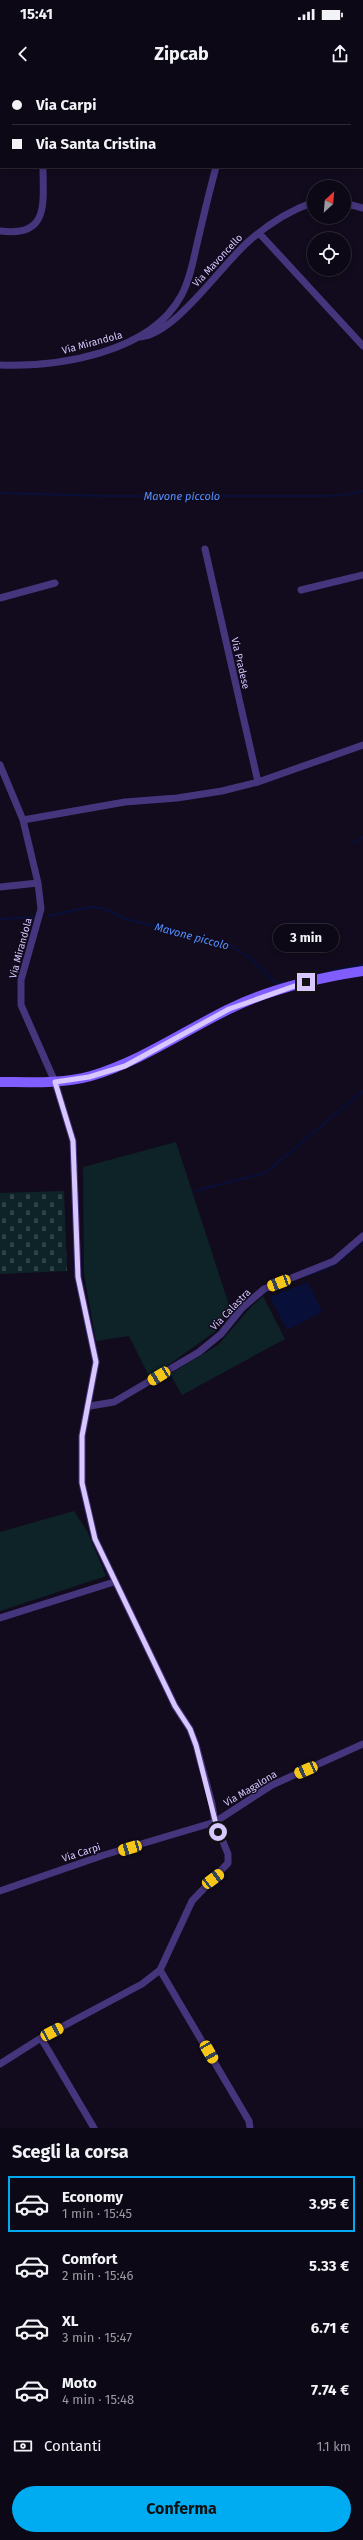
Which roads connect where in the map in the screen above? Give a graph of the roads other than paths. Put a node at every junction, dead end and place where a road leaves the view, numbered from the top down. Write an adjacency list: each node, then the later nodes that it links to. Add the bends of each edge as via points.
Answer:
1 (43, 168): 6 (street, via 44,209 41,217 27,229 10,233)
2 (216, 168): 8 (street, Via Mirandola, via 189,276 181,296 164,317)
3 (307, 205): 7 (street, Via Mavoncello)
4 (351, 205): 5 (street)
5 (363, 208)
6 (0, 232)
7 (259, 234): 8 (street, Via Mavoncello, via 232,257 163,328); 9 (street)
8 (140, 338): 10 (street, Via Mirandola, via 117,348 84,356 50,362)
9 (363, 346)
10 (0, 365)
11 (205, 549): 19 (street, Via Pradese)
12 (363, 575): 14 (street)
13 (55, 583): 15 (street)
14 (301, 590)
15 (0, 598)
16 (363, 745): 19 (street)
17 (0, 765): 18 (street, Via Mirandola)
18 (3, 782): 20 (street, Via Mirandola)
19 (258, 782): 20 (street, via 196,796 130,801)
20 (23, 820): 21 (street, Via Mirandola)
21 (38, 883): 22 (street); 25 (street, Via Mirandola, via 41,909 21,980 20,1005)
22 (0, 887)
23 (363, 971): 25 (street, via 319,978 278,991 229,1009 125,1066 89,1077)
24 (0, 1082): 25 (street)
25 (55, 1082): 27 (street, via 73,1141 78,1277 96,1362)
26 (363, 1236): 27 (street, Via Calastra, via 334,1261 264,1289 242,1308 221,1334 199,1352 114,1402)
27 (90, 1406): 28 (street, via 82,1436 82,1483 95,1539)
28 (114, 1582): 29 (street); 31 (street, via 175,1706 190,1729)
29 (0, 1618)
30 (363, 1744): 31 (street, Via Magalona, via 272,1785)
31 (215, 1822): 32 (street, Via Carpi, via 104,1855); 33 (street, via 228,1854 228,1863 192,1901)
32 (0, 1891)
33 (160, 1970): 34 (street, via 136,1988); 37 (street, via 249,2121)
34 (41, 2038): 35 (street); 36 (street)
35 (0, 2064)
36 (94, 2128)
37 (250, 2128)

